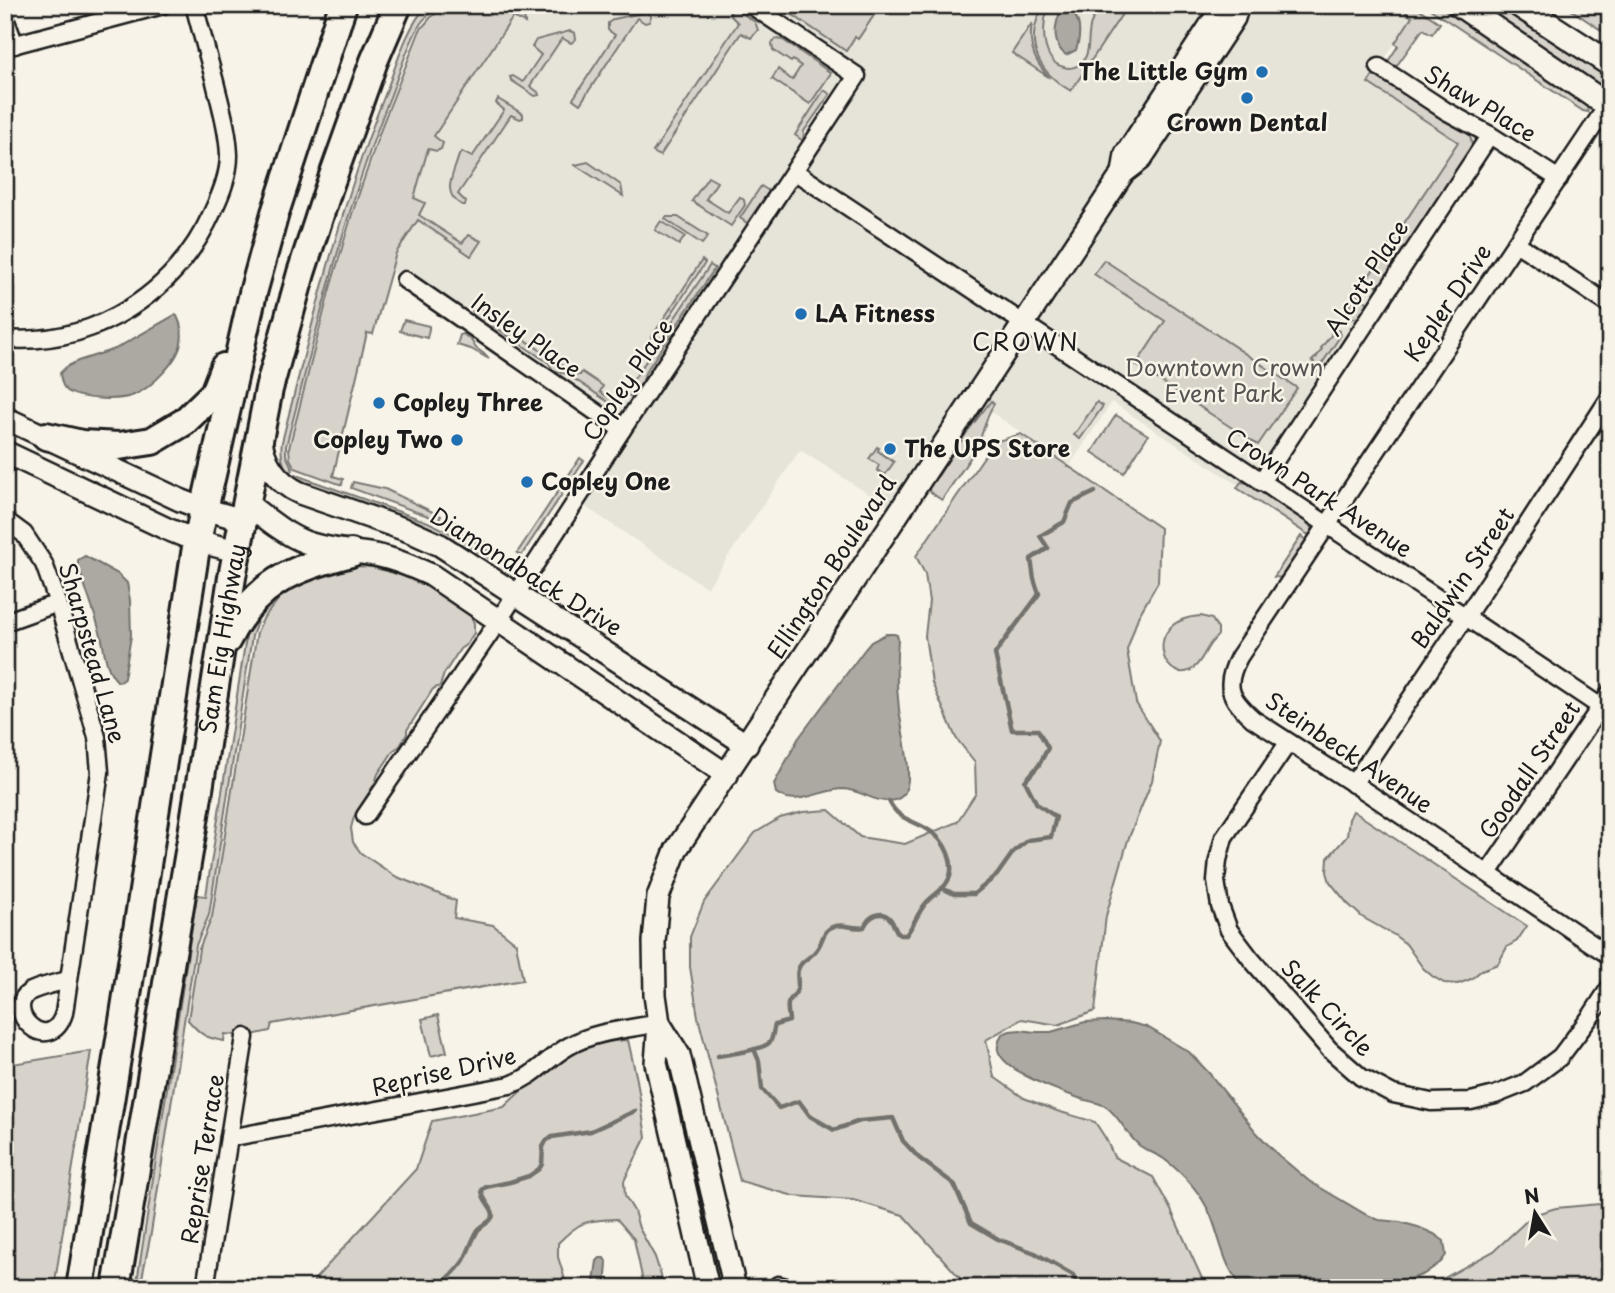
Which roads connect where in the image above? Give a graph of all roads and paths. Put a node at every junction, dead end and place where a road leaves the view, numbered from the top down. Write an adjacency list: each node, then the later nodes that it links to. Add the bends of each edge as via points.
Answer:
1 (163, 5): 12 (street)
2 (194, 5): 26 (street, via 227,129 228,167 208,223 173,273 132,308 67,336)
3 (398, 5): 13 (main road, Sam Eig Highway)
4 (415, 5): 13 (main road)
5 (751, 5): 18 (street, Copley Place, via 857,76)
6 (1227, 5): 19 (street, Ellington Boulevard, via 1126,154)
7 (1237, 5): 19 (street, Ellington Boulevard, via 1234,18 1140,160)
8 (1460, 5): 16 (main road)
9 (1519, 5): 14 (main road)
10 (342, 12): 23 (main road, Sam Eig Highway)
11 (5, 18): 12 (street)
12 (10, 46)
13 (374, 61): 30 (main road, Sam Eig Highway, via 305,261)
14 (1610, 64)
15 (1379, 67): 17 (street, Shaw Place)
16 (1608, 106): 20 (street, Kepler Drive)
17 (1490, 135): 20 (street, Shaw Place); 34 (street, Alcott Place)
18 (794, 171): 25 (street, Crown Park Avenue); 29 (street, Copley Place)
19 (1123, 173): 25 (street, Ellington Boulevard)
20 (1559, 178): 21 (street, Kepler Drive)
21 (1516, 243): 24 (street); 38 (street, Kepler Drive)
22 (405, 280): 29 (street, Insley Place)
23 (253, 293): 31 (main road, Sam Eig Highway); 32 (main road, via 214,393 184,422 152,441 118,446)
24 (1610, 305)
25 (1023, 324): 34 (street, Crown Park Avenue); 50 (street, Ellington Boulevard)
26 (5, 339)
27 (1610, 397): 44 (street, Baldwin Street)
28 (5, 418): 32 (street)
29 (622, 430): 42 (street, Copley Place)
30 (260, 432): 36 (main road, Sam Eig Highway); 42 (street, Diamondback Drive, via 269,466 291,489 440,545)
31 (220, 434): 35 (main road, Sam Eig Highway); 36 (main road, via 222,463)
32 (46, 436): 35 (street)
33 (5, 452): 39 (street)
34 (1261, 482): 38 (street, Crown Park Avenue)
35 (204, 509): 36 (street); 39 (main road, Sam Eig Highway)
36 (244, 512): 40 (main road, Sam Eig Highway); 41 (street, via 305,542)
37 (5, 520): 43 (street, Sharpstead Lane, via 24,534 44,564)
38 (1327, 526): 44 (street, Crown Park Avenue); 49 (street, Steinbeck Avenue, via 1231,672 1230,689 1237,704)
39 (198, 541): 40 (street); 61 (main road, Sam Eig Highway)
40 (236, 551): 47 (main road, Sam Eig Highway)
41 (351, 552): 45 (street, via 376,555 431,575); 47 (main road, via 300,569 264,589 233,627)
42 (516, 594): 45 (street, Copley Place); 50 (street, Diamondback Drive)
43 (58, 603): 46 (street); 56 (street, Sharpstead Lane, via 97,737 100,772)
44 (1465, 616): 48 (street, Crown Park Avenue); 52 (street, Baldwin Street)
45 (499, 620): 51 (street); 53 (street, Copley Place)
46 (5, 622)
47 (218, 665): 62 (main road, Sam Eig Highway)
48 (1607, 704): 54 (street, Goodall Street)
49 (1288, 743): 52 (street, Steinbeck Avenue); 57 (street, Salk Circle, via 1224,837 1216,881 1220,906 1229,930 1251,959 1329,1049 1362,1077 1393,1094 1431,1102 1495,1095 1525,1083 1560,1057)
50 (747, 744): 51 (street)
51 (727, 775): 58 (street, via 676,850 658,897 654,942)
52 (1353, 784): 54 (street, Steinbeck Avenue)
53 (365, 816)
54 (1488, 873): 55 (street, Steinbeck Avenue)
55 (1610, 956)
56 (68, 980)
57 (1610, 987)
58 (659, 1023): 60 (street, Reprise Drive, via 579,1041 534,1074 510,1085); 64 (street, via 656,1063); 65 (street, via 679,1055)
59 (245, 1037): 60 (street, Reprise Terrace)
60 (229, 1138): 63 (street, Reprise Terrace)
61 (80, 1288)
62 (116, 1288)
63 (205, 1288)
64 (708, 1288)
65 (735, 1288)

